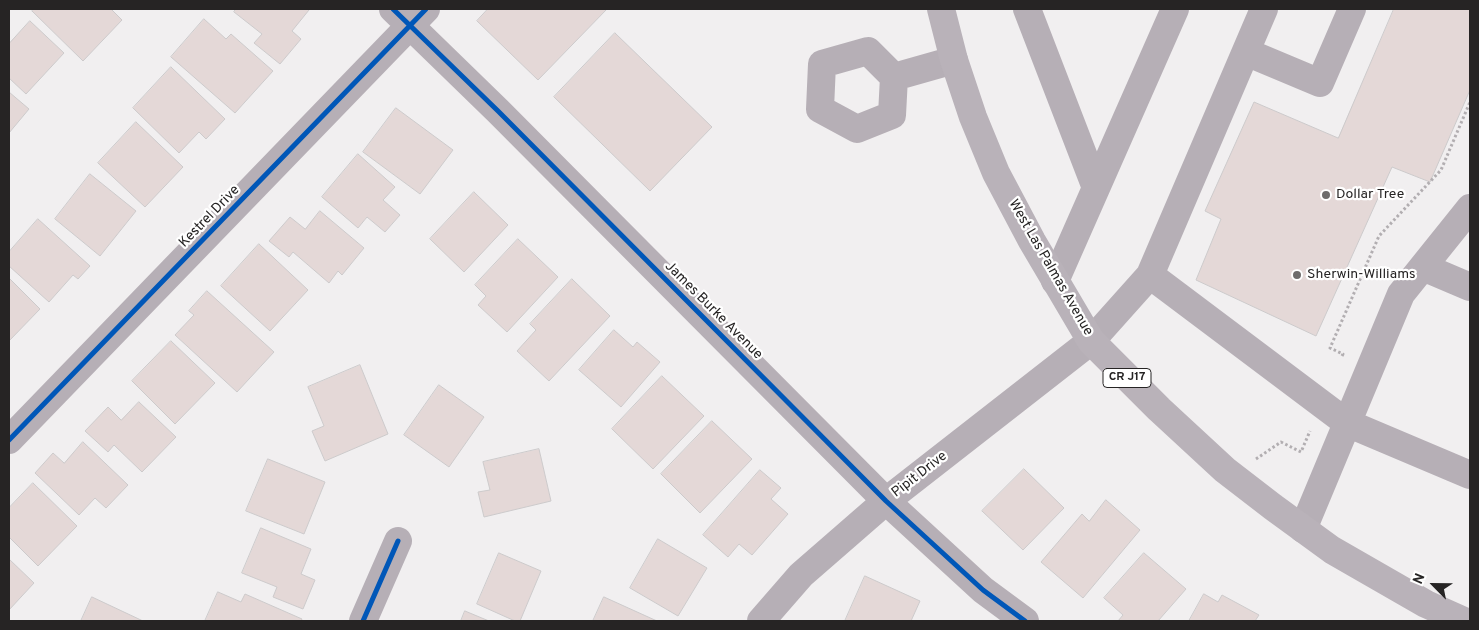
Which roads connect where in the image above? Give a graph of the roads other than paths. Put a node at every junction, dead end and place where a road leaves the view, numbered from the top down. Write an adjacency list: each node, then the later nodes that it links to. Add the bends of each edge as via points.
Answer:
1 (941, 9): 8 (main road, West Las Palmas Avenue / CR J17)
2 (1027, 9): 10 (street)
3 (1175, 9): 10 (street)
4 (1264, 9): 7 (street, Pipit Drive)
5 (1352, 9): 7 (street, via 1320,82)
6 (410, 14): 18 (street, Kestrel Drive); 20 (street, James Burke Avenue)
7 (1246, 52): 13 (street, Pipit Drive)
8 (954, 60): 9 (street); 14 (main road, West Las Palmas Avenue / CR J17, via 996,173)
9 (894, 77)
10 (1096, 188): 14 (street)
11 (1470, 208): 12 (street)
12 (1423, 267): 15 (street); 17 (street, via 1401,294)
13 (1150, 275): 16 (street, Pipit Drive); 17 (street)
14 (1055, 281): 16 (main road, West Las Palmas Avenue / CR J17)
15 (1470, 287)
16 (1091, 341): 20 (street, Pipit Drive); 21 (main road, West Las Palmas Avenue / CR J17, via 1225,470)
17 (1347, 423): 19 (street); 21 (street)
18 (9, 440)
19 (1470, 474)
20 (886, 501): 24 (street, Pipit Drive, via 801,575); 25 (street, James Burke Avenue, via 983,590)
21 (1303, 529): 26 (main road, West Las Palmas Avenue / CR J17, via 1332,550 1426,604)
22 (398, 541): 23 (street)
23 (363, 621)
24 (761, 621)
25 (1025, 621)
26 (1464, 621)

